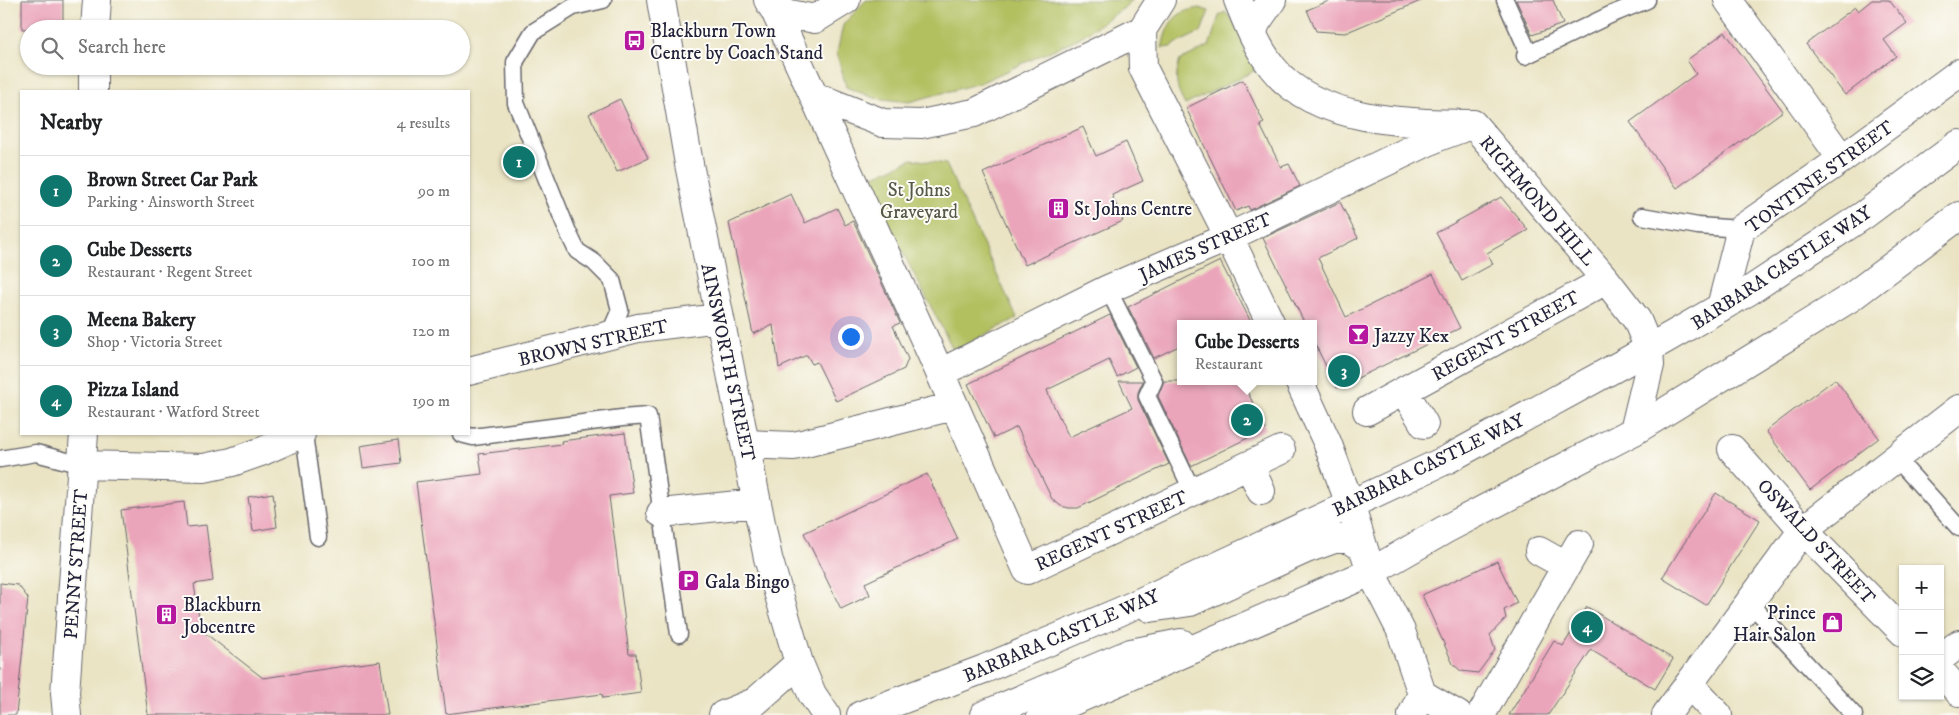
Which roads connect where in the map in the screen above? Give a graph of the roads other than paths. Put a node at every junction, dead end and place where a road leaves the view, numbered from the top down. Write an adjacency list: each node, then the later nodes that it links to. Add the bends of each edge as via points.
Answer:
1 (97, 0): 12 (main road)
2 (602, 0): 31 (lane, via 573,7 533,32 515,62 516,103 568,232 577,250 612,280 620,310)
3 (661, 0): 29 (main road, AINSWORTH STREET)
4 (846, 0): 11 (main road, via 815,19)
5 (1161, 0): 13 (main road)
6 (1238, 0): 14 (main road, RICHMOND HILL)
7 (1272, 0): 14 (main road)
8 (1505, 0): 9 (lane, via 1527,49 1525,56)
9 (1647, 0)
10 (1728, 0): 21 (main road)
11 (771, 5): 18 (main road)
12 (96, 20)
13 (1142, 30): 18 (main road, via 974,113 921,124 883,123); 25 (main road, via 1142,68)
14 (1252, 32): 19 (main road, RICHMOND HILL, via 1273,68 1287,83 1316,101 1344,111 1387,119 1425,124)
15 (1959, 73): 21 (main road, TONTINE STREET)
16 (93, 75): 17 (main road)
17 (93, 90)
18 (814, 96): 34 (main road)
19 (1473, 124): 25 (main road, JAMES STREET, via 1438,137); 26 (main road, RICHMOND HILL)
20 (1959, 145): 28 (main road, BARBARA CASTLE WAY, via 1864,216)
21 (1842, 159): 24 (main road, TONTINE STREET)
22 (1642, 216): 24 (lane, via 1698,226)
23 (1959, 216): 41 (main road, via 1850,298)
24 (1741, 229): 28 (main road, TONTINE STREET)
25 (1229, 237): 27 (main road, JAMES STREET); 30 (main road)
26 (1606, 280): 32 (main road, RICHMOND HILL, via 1637,320); 36 (main road, REGENT STREET)
27 (1108, 289): 34 (main road, JAMES STREET); 54 (lane, via 1154,381 1147,396)
28 (1721, 307): 32 (main road, BARBARA CASTLE WAY)
29 (719, 318): 31 (main road, BROWN STREET); 46 (main road, AINSWORTH STREET)
30 (1269, 320)
31 (609, 335): 33 (main road, BROWN STREET)
32 (1649, 349): 41 (main road, RICHMOND HILL, via 1650,365); 56 (main road, BARBARA CASTLE WAY, via 1448,459)
33 (470, 371)
34 (940, 374): 37 (main road)
35 (1301, 385): 56 (main road)
36 (1404, 391): 39 (main road, REGENT STREET); 40 (main road)
37 (954, 406): 46 (main road, via 794,446); 54 (main road, REGENT STREET, via 1027,570)
38 (1959, 409): 49 (main road)
39 (1367, 411)
40 (1424, 424)
41 (1634, 431): 63 (main road, via 1453,525)
42 (84, 435): 51 (main road, PENNY STREET)
43 (300, 435): 51 (main road, via 232,462 204,468)
44 (302, 435): 60 (lane)
45 (465, 435): 57 (lane, via 473,437 648,416)
46 (746, 444): 55 (main road, AINSWORTH STREET)
47 (1732, 449): 59 (main road, OSWALD STREET)
48 (1281, 450): 52 (main road, REGENT STREET)
49 (1896, 458): 58 (lane); 59 (main road)
50 (0, 459): 51 (lane, via 36,453)
51 (82, 465): 76 (main road, PENNY STREET)
52 (1249, 465): 53 (main road); 54 (main road, REGENT STREET)
53 (1261, 491)
54 (1192, 492)
55 (757, 503): 57 (main road); 71 (main road, AINSWORTH STREET, via 768,558)
56 (1350, 504): 61 (main road); 65 (main road, BARBARA CASTLE WAY)
57 (661, 513): 67 (lane)
58 (1959, 528)
59 (1803, 530): 64 (main road); 66 (main road, OSWALD STREET)
60 (318, 537)
61 (1362, 546): 63 (main road); 65 (main road, via 1347,539 1334,539 1190,602)
62 (1538, 551): 83 (main road, via 1573,555)
63 (1371, 572): 68 (main road); 75 (main road, via 1401,631)
64 (1750, 603): 73 (main road); 86 (lane)
65 (1119, 612): 79 (main road, BARBARA CASTLE WAY, via 984,669)
66 (1899, 628)
67 (679, 634)
68 (1229, 634): 80 (main road, via 1131,653); 81 (main road)
69 (1959, 644): 70 (main road)
70 (1944, 655)
71 (799, 663): 77 (main road, via 755,702); 78 (main road, AINSWORTH STREET, via 812,694)
72 (1944, 675): 74 (main road)
73 (1690, 685): 84 (main road); 85 (main road)
74 (1959, 692)
75 (1417, 705): 82 (main road)
76 (62, 708)
77 (723, 715)
78 (826, 715)
79 (861, 715)
80 (984, 715)
81 (1041, 715)
82 (1458, 715)
83 (1481, 715)
84 (1666, 715)
85 (1718, 715)
86 (1854, 715)

